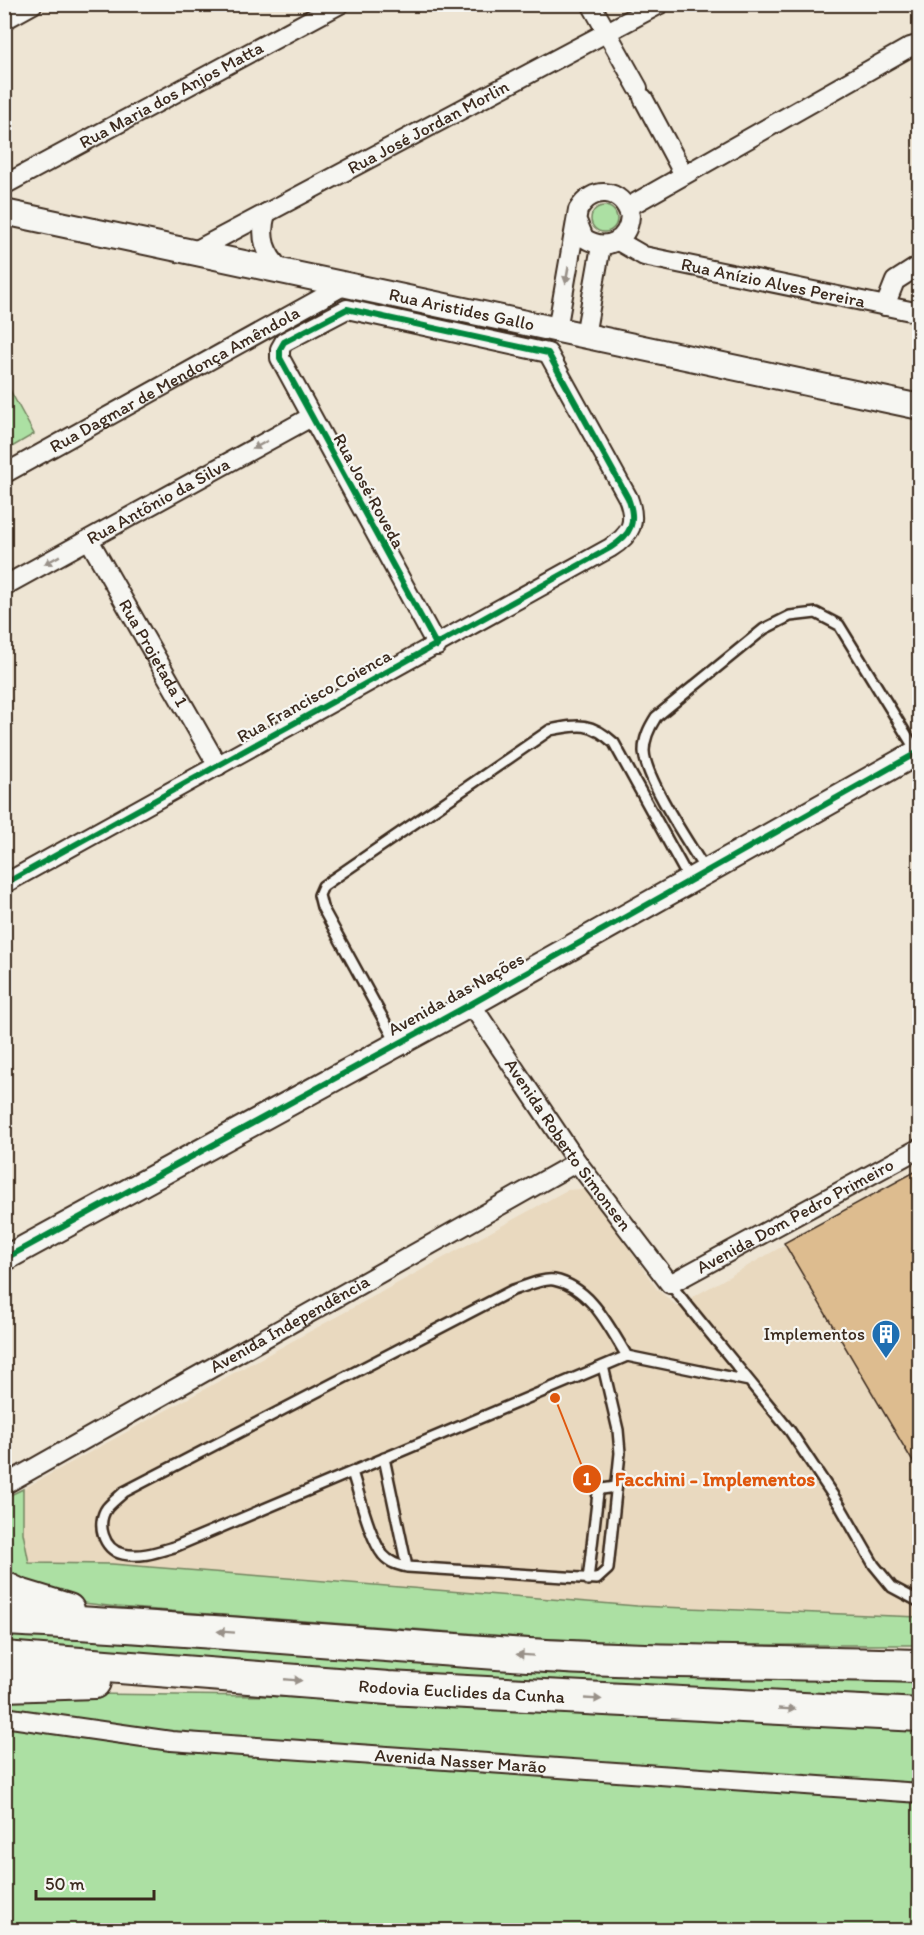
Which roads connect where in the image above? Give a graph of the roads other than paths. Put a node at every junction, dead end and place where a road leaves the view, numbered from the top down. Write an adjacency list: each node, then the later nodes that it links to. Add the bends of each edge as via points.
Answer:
1 (33, 4): 5 (street)
2 (340, 4): 9 (street, Rua Maria dos Anjos Matta)
3 (591, 4): 6 (street)
4 (660, 4): 6 (street, Rua José Jordan Morlin)
5 (4, 20)
6 (607, 33): 8 (street); 12 (street, Rua José Jordan Morlin)
7 (920, 44): 8 (street)
8 (683, 173): 10 (street)
9 (4, 185)
10 (630, 201): 13 (street, via 602,192 591,195 578,210); 15 (street, via 630,216)
11 (4, 212): 16 (street, Rua Aristides Gallo)
12 (266, 213): 14 (street, Rua José Jordan Morlin); 19 (street, via 262,228 264,245)
13 (577, 221): 15 (street, via 584,238); 23 (street, one-way to 23)
14 (238, 229): 16 (street, Rua José Jordan Morlin); 17 (street, via 228,243)
15 (618, 243): 21 (street, Rua Anízio Alves Pereira, via 644,256); 24 (street)
16 (195, 251): 17 (street, Rua Aristides Gallo)
17 (231, 260): 19 (street, Rua Aristides Gallo)
18 (920, 265): 21 (street, via 895,281)
19 (282, 271): 20 (street, Rua Aristides Gallo)
20 (345, 285): 23 (street, Rua Aristides Gallo); 27 (street, Rua Dagmar de Mendonça Amêndola)
21 (885, 306): 22 (street, Rua Anízio Alves Pereira)
22 (920, 313)
23 (557, 330): 24 (street, Rua Aristides Gallo)
24 (585, 336): 25 (street, Rua Aristides Gallo)
25 (920, 407)
26 (311, 417): 28 (street, Rua José Roveda, via 283,366 280,349 284,342 347,309 548,353 628,498 633,512); 29 (street, Rua Antônio da Silva, one-way to 29); 31 (street, Rua José Roveda)
27 (4, 474)
28 (631, 527): 31 (street, Rua Francisco Coienca, via 623,540 610,548)
29 (89, 540): 30 (street, Rua Antônio da Silva, one-way to 30); 33 (street, Rua Projetada 1)
30 (4, 586)
31 (437, 646): 33 (street, Rua Francisco Coienca)
32 (918, 752): 34 (street, Avenida das Nações); 34 (lane, via 839,625 816,613 790,616 764,629 656,717 646,734 644,753 651,776)
33 (218, 766): 35 (street, Rua Francisco Coienca)
34 (698, 876): 36 (street, Avenida das Nações); 37 (lane, via 614,743 598,729 577,725 550,730 323,886 319,895 322,907)
35 (5, 884)
36 (471, 1004): 37 (street, Avenida das Nações); 39 (street, Avenida Roberto Simonsen)
37 (397, 1044): 40 (street, Avenida das Nações)
38 (920, 1148): 41 (street, Avenida Dom Pedro Primeiro)
39 (577, 1162): 41 (street, Avenida Roberto Simonsen); 47 (street, Avenida Independência)
40 (4, 1259)
41 (670, 1284): 44 (lane)
42 (627, 1356): 43 (lane); 44 (lane); 46 (lane, via 598,1309 576,1288 552,1279 513,1290 124,1492 107,1509 101,1524 106,1542 120,1554 144,1556)
43 (603, 1366): 45 (lane); 48 (lane, via 618,1430)
44 (749, 1381): 52 (lane, via 790,1431 874,1565 892,1587)
45 (384, 1458): 46 (lane); 49 (lane)
46 (352, 1472): 49 (lane, via 382,1554 392,1564)
47 (4, 1485)
48 (616, 1487): 50 (lane, via 608,1569 597,1579); 50 (lane, via 598,1493)
49 (407, 1567): 50 (lane)
50 (588, 1580)
51 (4, 1588): 54 (highway)
52 (920, 1602)
53 (4, 1619): 54 (highway)
54 (118, 1624): 57 (highway, one-way to 54, via 529,1655)
55 (920, 1650): 57 (highway)
56 (4, 1658): 59 (highway, Rodovia Euclides da Cunha)
57 (680, 1661): 58 (highway)
58 (920, 1666)
59 (261, 1678): 60 (highway); 62 (highway, Rodovia Euclides da Cunha, one-way to 62)
60 (4, 1685)
61 (4, 1717): 63 (street, Avenida Nasser Marão, via 171,1741)
62 (920, 1717)
63 (920, 1793)

